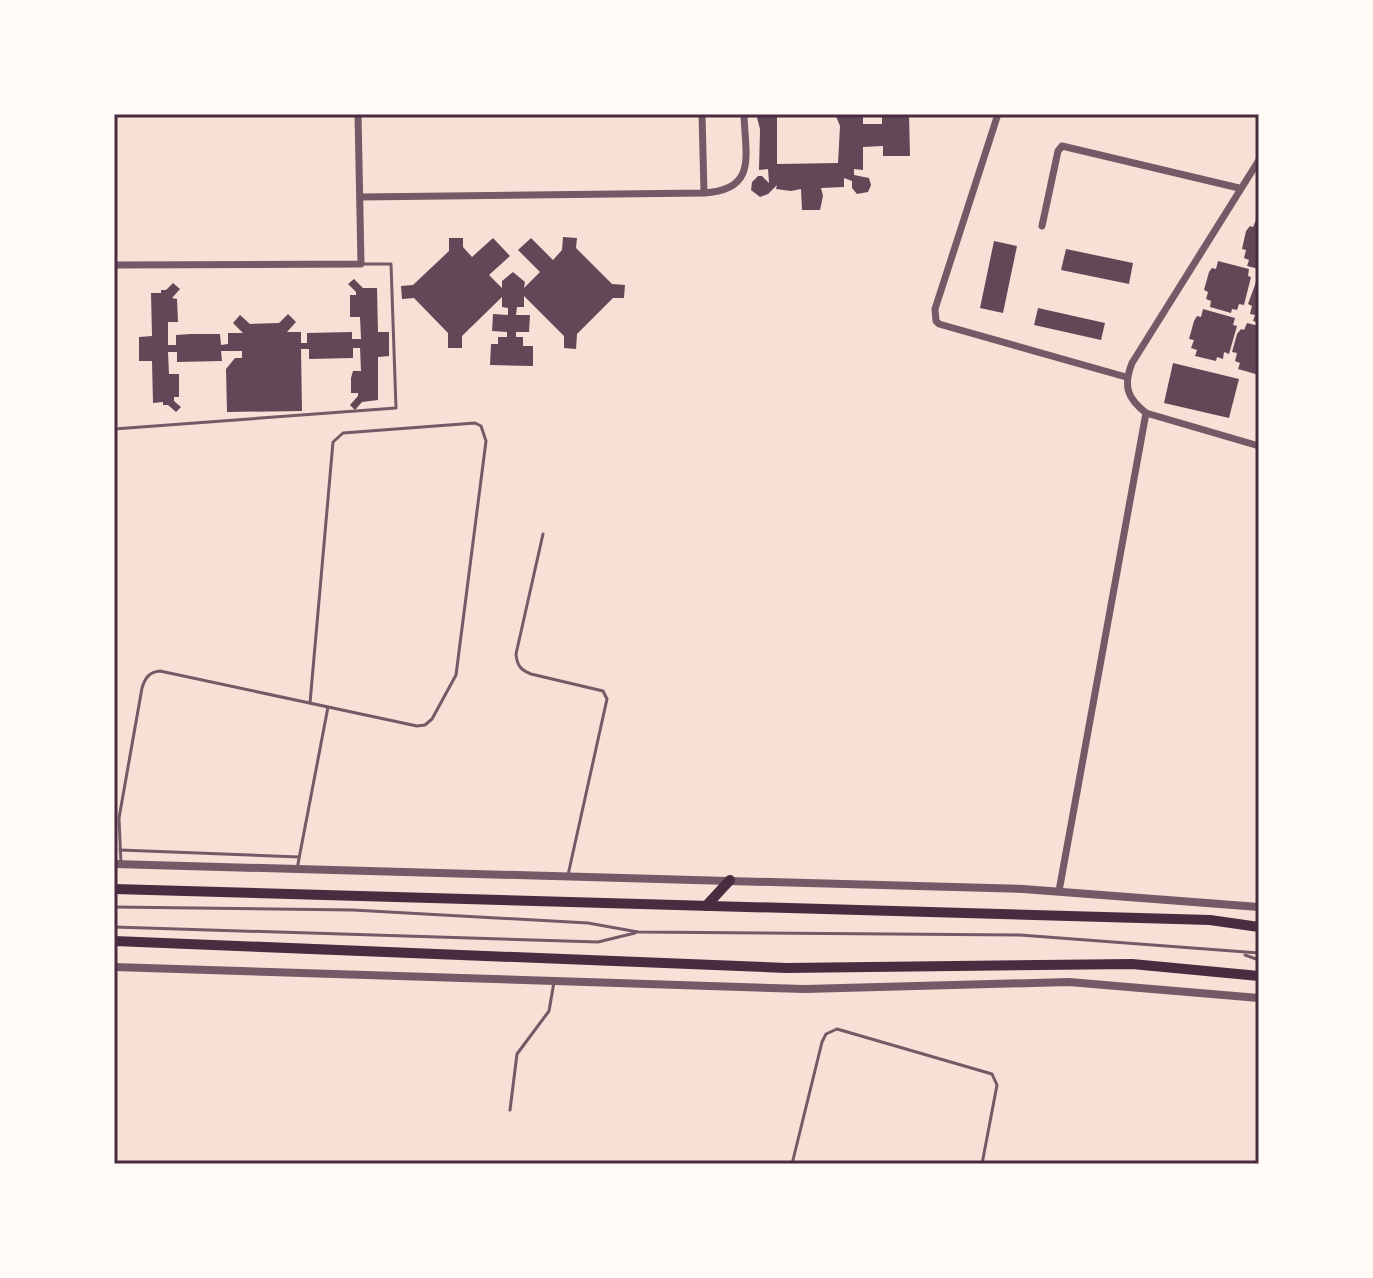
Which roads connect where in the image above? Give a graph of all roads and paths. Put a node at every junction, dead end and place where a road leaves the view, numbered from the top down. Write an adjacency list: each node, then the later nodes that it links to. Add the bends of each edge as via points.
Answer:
1 (358, 114): 8 (street)
2 (702, 114): 7 (street)
3 (744, 114): 7 (street, via 743,175 729,190)
4 (998, 114): 12 (street, via 935,309 936,321)
5 (1259, 160): 6 (street)
6 (1239, 188): 9 (street, via 1062,146); 12 (street)
7 (704, 193): 8 (street)
8 (360, 197): 10 (street)
9 (1042, 226)
10 (361, 264): 11 (street); 14 (lane, via 391,264 396,408)
11 (114, 265)
12 (1126, 377): 13 (street, via 1126,390)
13 (1146, 413): 15 (street); 26 (street)
14 (114, 429)
15 (1259, 446)
16 (543, 534): 23 (lane, via 517,664 531,674 603,691 607,699)
17 (310, 703): 18 (lane); 18 (lane, via 333,442 343,433 481,426 486,441 452,685 425,725); 19 (lane, via 160,671 148,676 119,818)
18 (328, 707): 20 (lane)
19 (120, 850): 20 (lane); 21 (lane)
20 (299, 857): 22 (lane)
21 (118, 864): 22 (street)
22 (297, 869): 23 (street)
23 (568, 875): 24 (street)
24 (730, 880): 26 (street); 27 (main road)
25 (114, 889): 27 (main road)
26 (1059, 891): 29 (street)
27 (706, 906): 31 (main road, via 1210,920)
28 (114, 907): 32 (lane, via 353,910 588,923)
29 (1259, 907)
30 (114, 927): 32 (lane, via 598,942)
31 (1259, 927)
32 (638, 932): 35 (lane, via 1020,935)
33 (114, 941): 38 (main road, via 786,968 1132,964)
34 (1259, 953): 35 (lane)
35 (1241, 954): 36 (lane)
36 (1259, 960)
37 (114, 967): 39 (street)
38 (1259, 976)
39 (554, 981): 40 (street, via 805,989 1069,982); 41 (lane, via 549,1011 517,1054)
40 (1259, 998)
41 (510, 1110)
42 (453, 1164): 43 (lane)
43 (460, 1164)
44 (792, 1164): 45 (lane, via 822,1042 837,1029 992,1074 997,1085)
45 (982, 1164)

